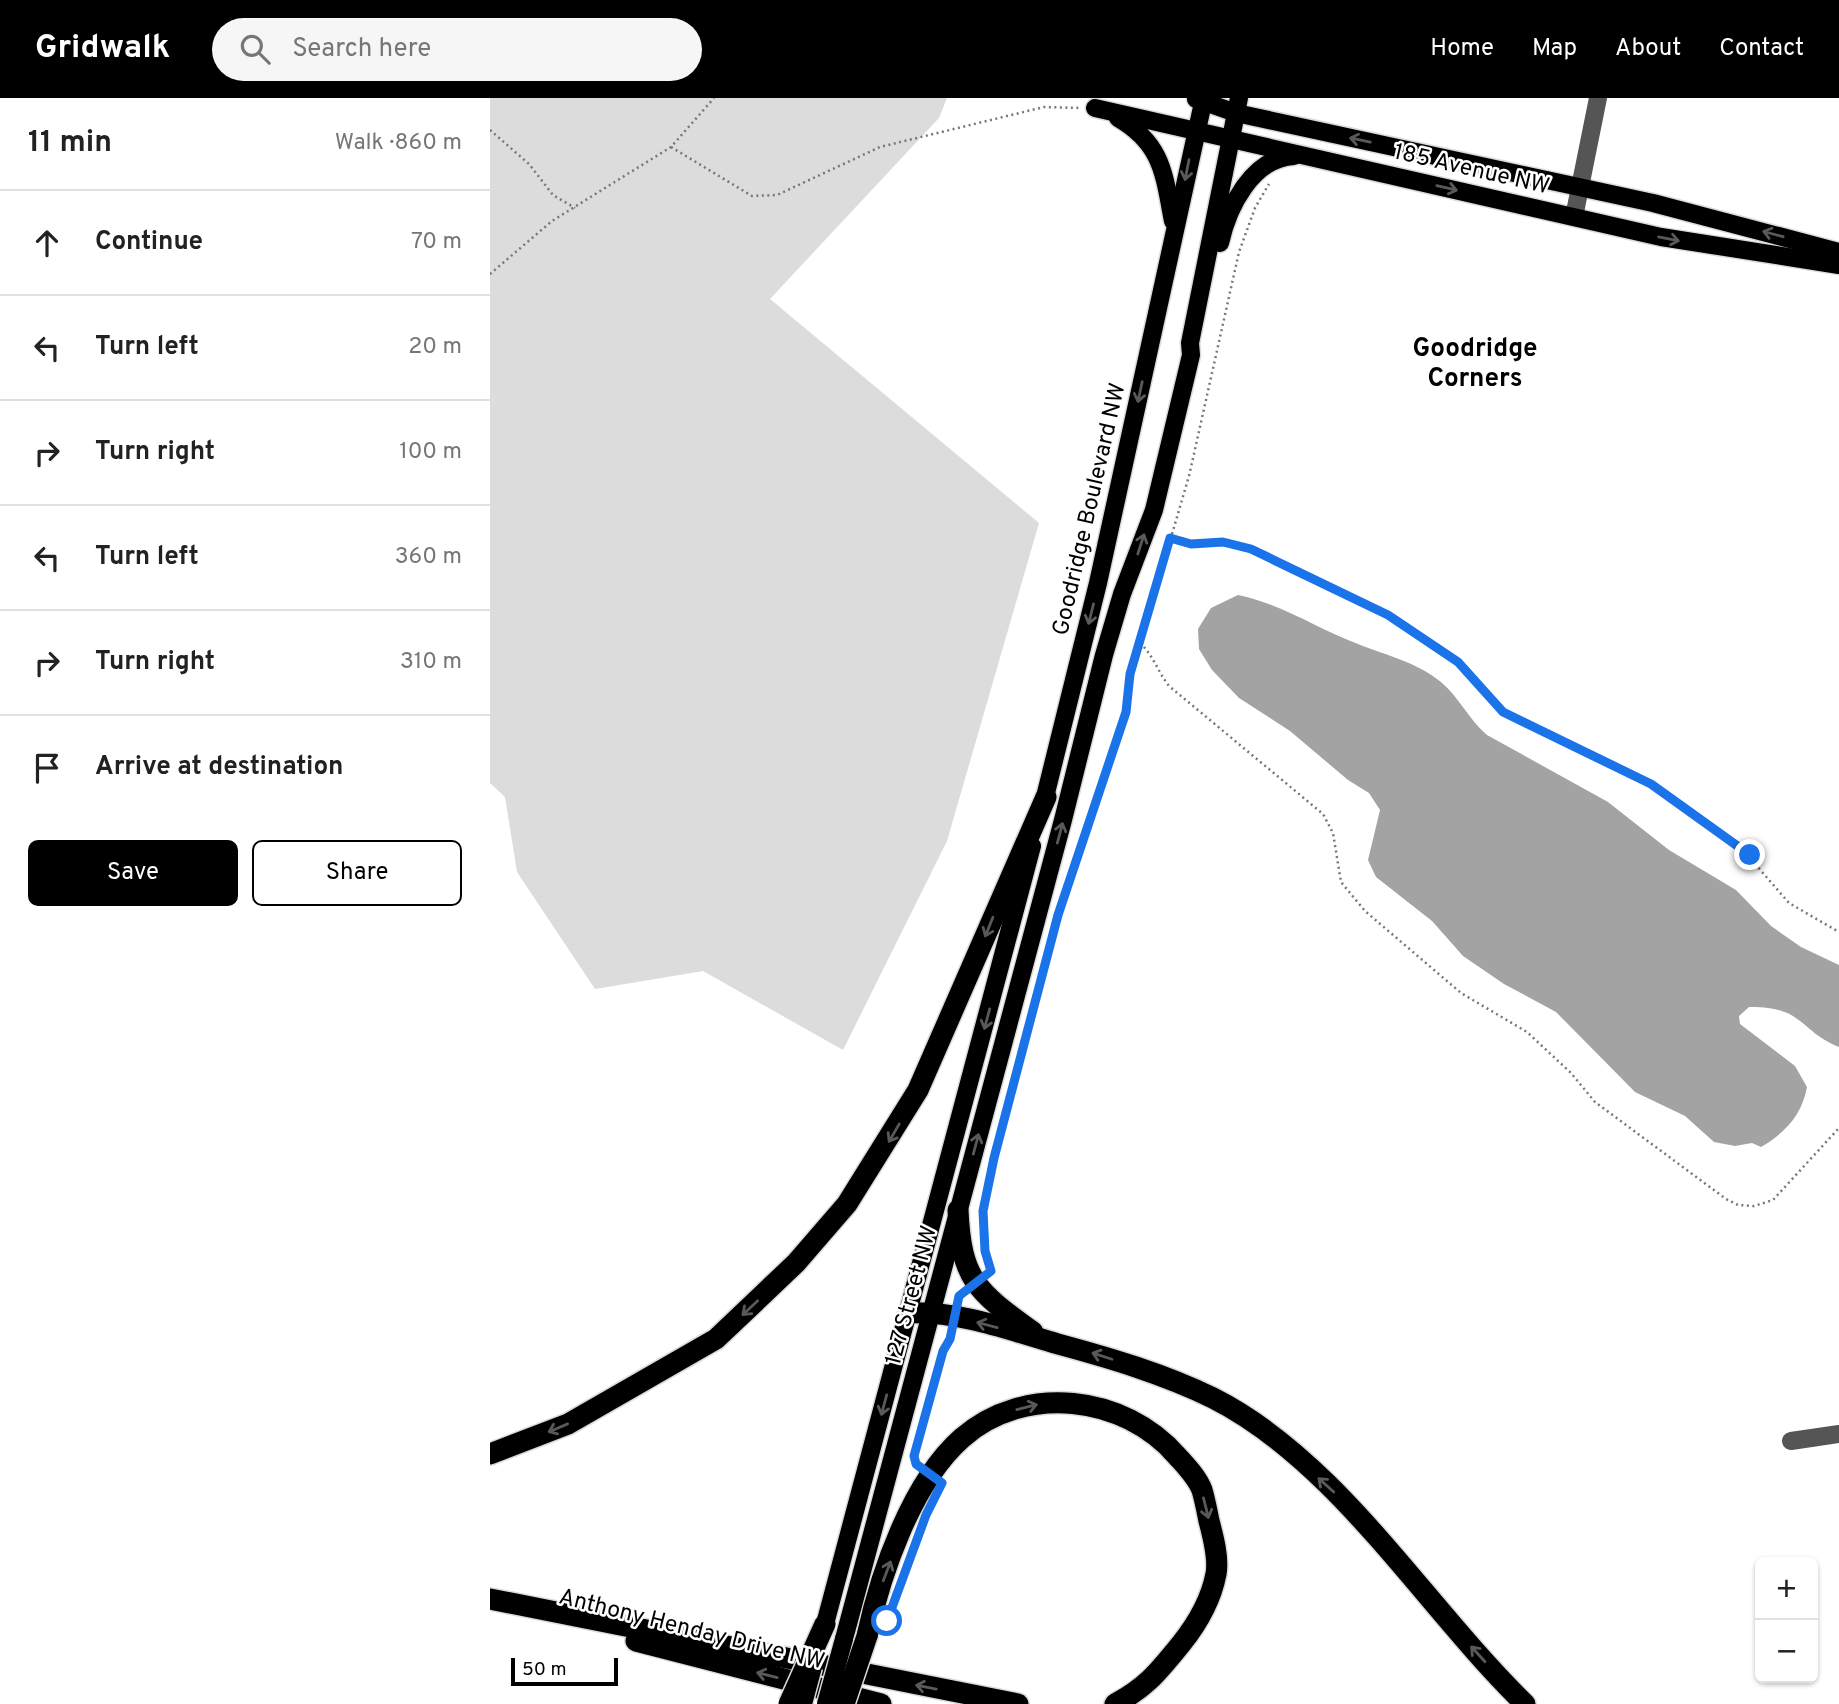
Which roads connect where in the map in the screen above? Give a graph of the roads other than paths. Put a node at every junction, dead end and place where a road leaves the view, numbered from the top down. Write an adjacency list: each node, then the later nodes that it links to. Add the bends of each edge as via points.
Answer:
1 (1598, 98): 7 (street)
2 (1201, 100): 3 (main road, 185 Avenue NW); 4 (main road, Goodridge Boulevard NW)
3 (1237, 105): 5 (main road); 7 (main road, 185 Avenue NW, one-way to 3)
4 (1195, 130): 5 (main road, 185 Avenue NW); 9 (main road, Goodridge Boulevard NW, one-way to 9); 9 (main road, 185 Avenue NW, via 1099,109 1134,128 1155,149)
5 (1231, 138): 6 (main road, 185 Avenue NW); 12 (main road, via 1190,343)
6 (1309, 156): 8 (main road, 185 Avenue NW, one-way to 8); 12 (main road, via 1286,157 1265,165 1238,199 1222,237)
7 (1581, 187): 8 (street); 10 (main road, 185 Avenue NW, one-way to 7)
8 (1574, 217): 11 (main road, 185 Avenue NW, one-way to 11, via 1683,242)
9 (1175, 232): 13 (main road, Goodridge Boulevard NW, one-way to 13, via 1098,583)
10 (1839, 252)
11 (1839, 265)
12 (1192, 355): 15 (main road, 127 Street NW, one-way to 12, via 1104,655 1154,510)
13 (1045, 797): 14 (main road, Goodridge Boulevard NW); 21 (highway, one-way to 21, via 918,1090 847,1204 796,1263 716,1339 568,1424)
14 (1011, 930): 17 (main road, 127 Street NW, one-way to 17)
15 (958, 1210): 16 (main road, 127 Street NW); 18 (highway, via 959,1244 975,1283 989,1300)
16 (930, 1312): 17 (highway); 18 (highway, one-way to 16); 26 (main road, 127 Street NW, bridge)
17 (909, 1313): 23 (main road, 127 Street NW, one-way to 23)
18 (1043, 1339): 31 (highway, one-way to 18, via 1334,1491 1270,1435 1214,1399 1182,1385)
19 (1839, 1434): 20 (street)
20 (1791, 1441)
21 (490, 1454)
22 (490, 1601): 28 (highway, Anthony Henday Drive NW, one-way to 22); 29 (highway, one-way to 22)
23 (825, 1623): 24 (highway, bridge); 25 (main road, 127 Street NW, bridge)
24 (789, 1704)
25 (803, 1704)
26 (826, 1704)
27 (844, 1704): 30 (highway, one-way to 30, bridge, via 873,1608 930,1474 963,1437 1000,1415 1050,1402 1113,1411 1153,1432 1188,1468 1201,1489 1213,1536 1216,1572 1198,1622 1142,1690)
28 (881, 1704)
29 (1018, 1704)
30 (1115, 1704)
31 (1524, 1704)

